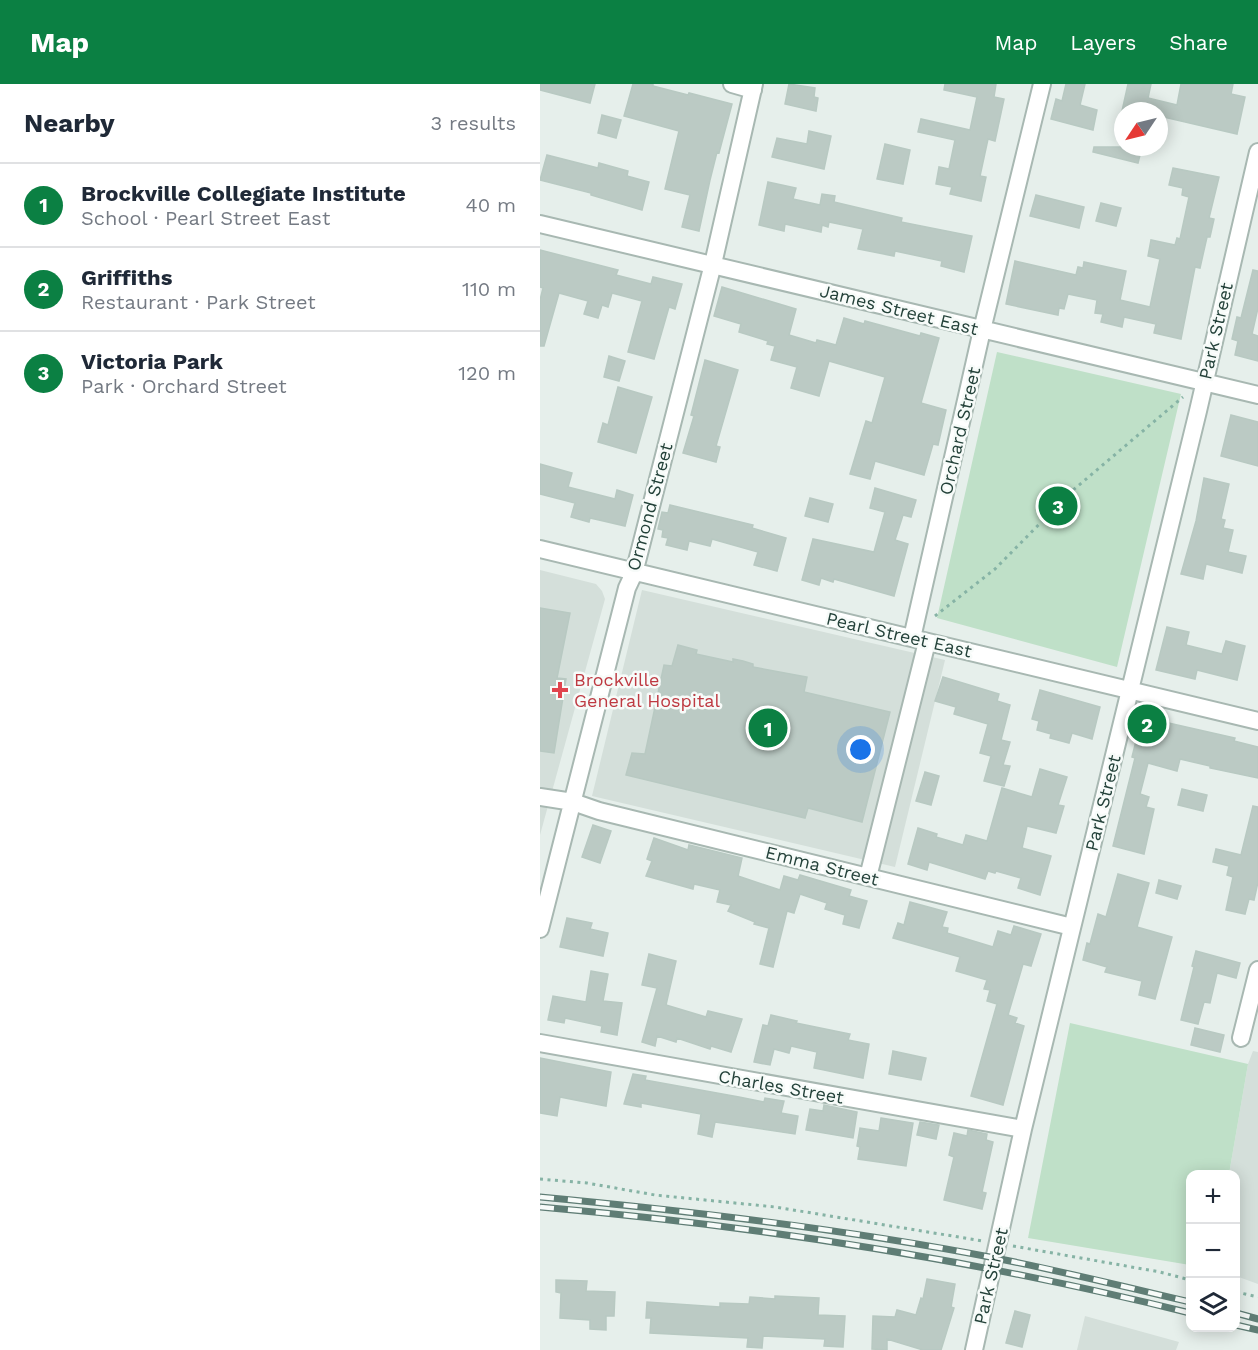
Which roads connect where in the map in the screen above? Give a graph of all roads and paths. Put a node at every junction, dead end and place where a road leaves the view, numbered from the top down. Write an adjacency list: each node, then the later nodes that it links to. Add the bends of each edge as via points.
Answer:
1 (732, 84): 3 (street)
2 (1042, 84): 7 (street, Orchard Street)
3 (753, 87): 6 (street, Ormond Street)
4 (1258, 152): 8 (street, Park Street)
5 (540, 224): 6 (street, James Street East)
6 (713, 264): 7 (street, James Street East); 12 (street, Ormond Street)
7 (982, 330): 8 (street, James Street East); 14 (street, Orchard Street)
8 (1204, 381): 9 (street, James Street East); 15 (street, Park Street)
9 (1258, 395)
10 (1183, 397): 13 (path, via 1072,490 995,569)
11 (540, 549): 12 (street, Pearl Street East)
12 (634, 573): 14 (street, Pearl Street East); 18 (street, Ormond Street)
13 (935, 616)
14 (920, 640): 15 (street, Pearl Street East); 19 (street, Orchard Street)
15 (1131, 689): 16 (street, Pearl Street East); 20 (street, Park Street)
16 (1258, 721)
17 (540, 797): 18 (street, Emma Street)
18 (573, 802): 19 (street, Emma Street); 21 (street, Ormond Street)
19 (868, 877): 20 (street, Emma Street)
20 (1072, 927): 25 (street, Park Street)
21 (540, 929)
22 (1258, 970): 23 (street)
23 (1241, 1038)
24 (540, 1043): 25 (street, Charles Street)
25 (1023, 1129): 27 (street, Park Street)
26 (540, 1179): 27 (path, via 775,1207)
27 (998, 1243): 28 (path); 31 (street, Park Street)
28 (1186, 1279)
29 (1240, 1293): 30 (path)
30 (1258, 1298)
31 (974, 1350)

